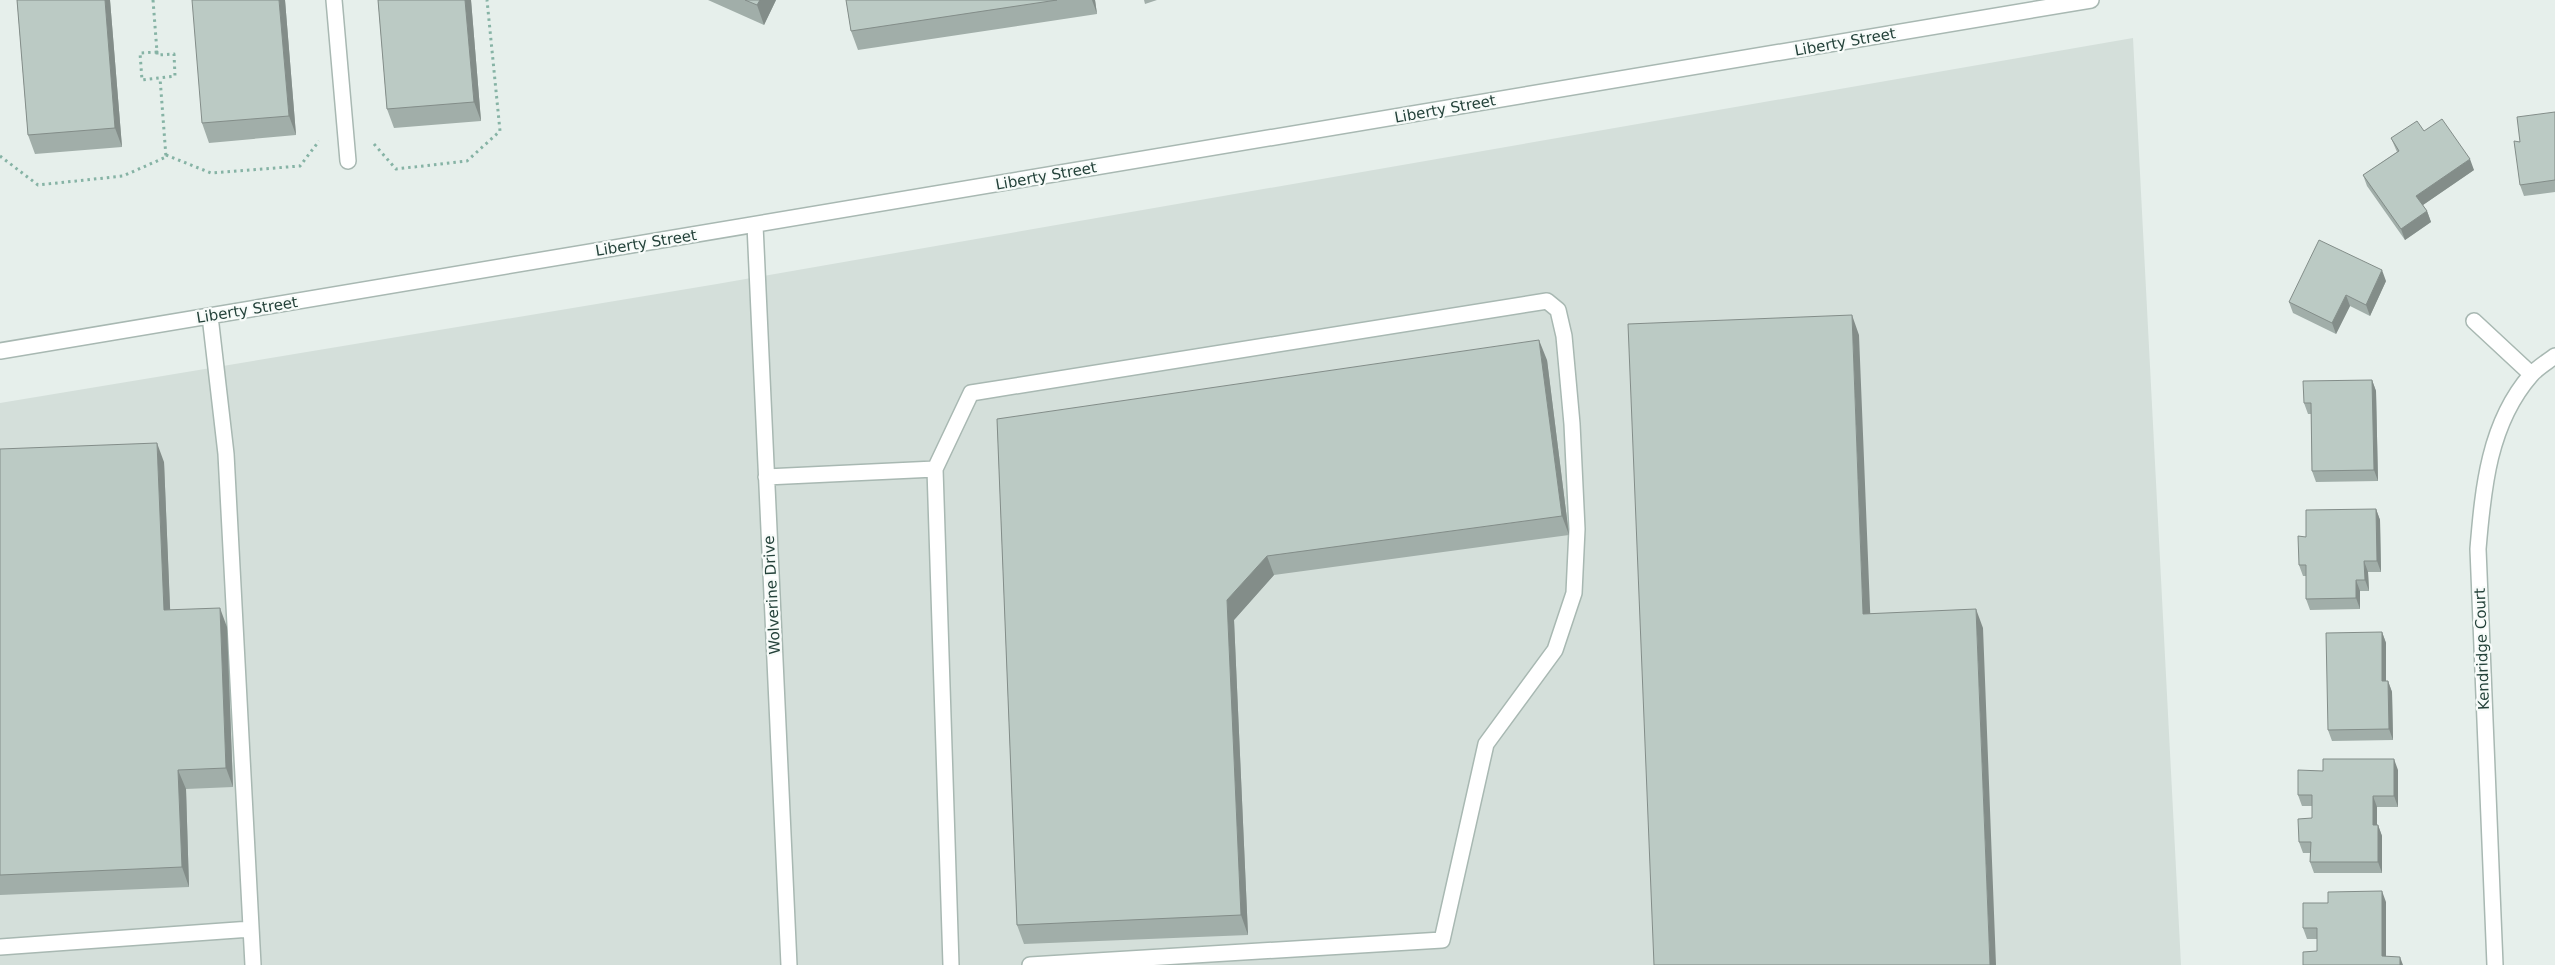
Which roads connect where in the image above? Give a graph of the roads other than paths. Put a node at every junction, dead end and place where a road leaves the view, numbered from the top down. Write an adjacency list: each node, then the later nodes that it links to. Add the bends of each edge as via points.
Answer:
1 (334, 0): 3 (street)
2 (2091, 0): 4 (street, Liberty Street)
3 (348, 161)
4 (755, 225): 5 (street, Liberty Street); 11 (street, Wolverine Drive)
5 (210, 316): 7 (street, Liberty Street); 12 (street, via 226,454)
6 (2474, 321): 9 (street)
7 (0, 351)
8 (2555, 356): 9 (street, Kendridge Court)
9 (2531, 374): 18 (street, Kendridge Court, via 2496,434 2481,503 2478,549)
10 (935, 469): 11 (street); 16 (street); 17 (street, via 971,393 1547,301 1558,310 1564,336 1572,424 1576,529 1574,593 1555,650 1486,744 1442,940)
11 (766, 477): 15 (street, Wolverine Drive)
12 (251, 929): 13 (street); 14 (street)
13 (0, 947)
14 (253, 965)
15 (789, 965)
16 (951, 965)
17 (1030, 965)
18 (2495, 965)

